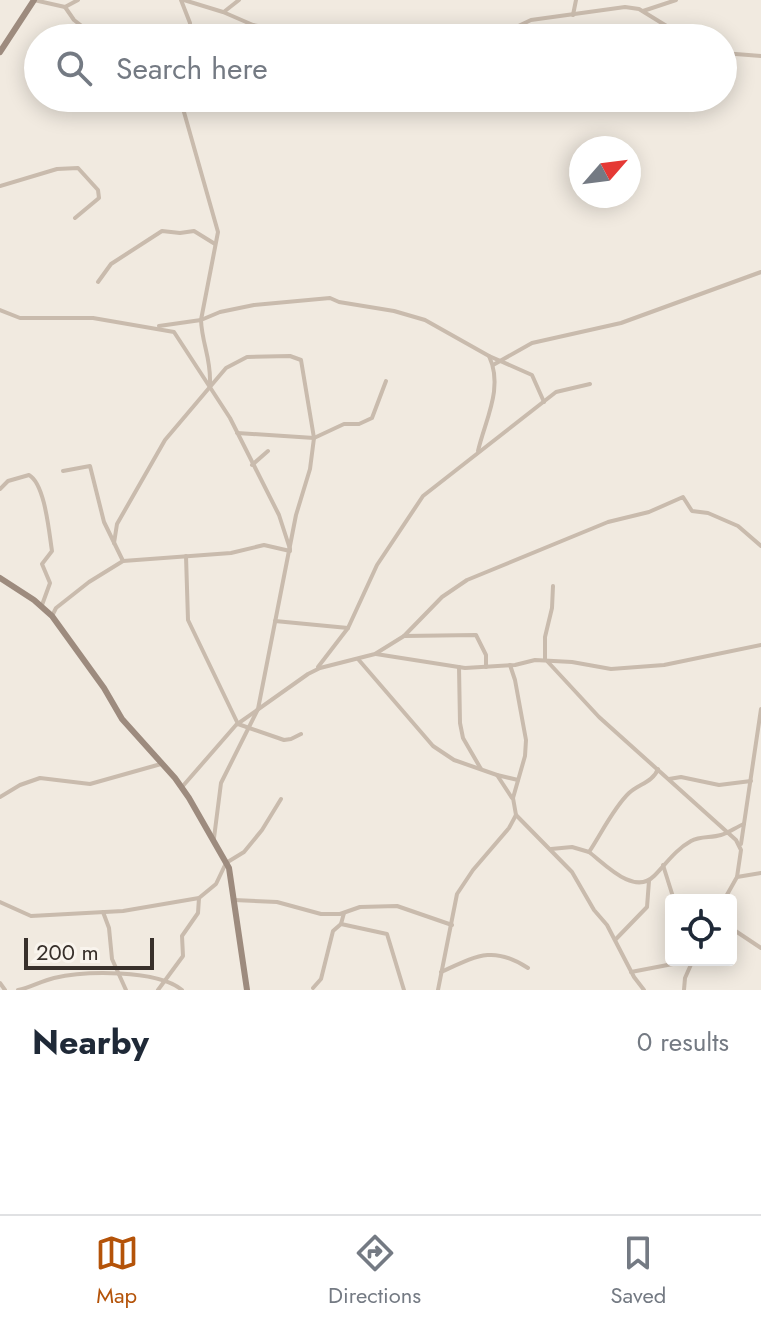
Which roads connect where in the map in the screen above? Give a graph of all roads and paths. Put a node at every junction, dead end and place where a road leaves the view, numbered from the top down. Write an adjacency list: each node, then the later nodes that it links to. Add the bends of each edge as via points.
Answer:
1 (34, 0): 7 (street); 16 (street)
2 (78, 0): 7 (street)
3 (183, 0): 9 (street); 12 (street)
4 (239, 0): 9 (street)
5 (576, 0): 10 (street)
6 (676, 0): 8 (street)
7 (65, 7): 11 (street)
8 (643, 11): 10 (street, via 625,7); 15 (street)
9 (223, 12): 13 (street)
10 (573, 15): 14 (street)
11 (79, 24)
12 (190, 24)
13 (251, 24)
14 (523, 24)
15 (664, 24)
16 (0, 52)
17 (737, 54): 18 (street)
18 (761, 56)
19 (184, 112): 22 (street, via 218,232)
20 (0, 186): 21 (street, via 78,168 99,198)
21 (75, 218)
22 (216, 245): 24 (street, via 194,231 162,231 111,264); 26 (street)
23 (761, 272): 29 (street, via 621,323 532,343)
24 (98, 282)
25 (0, 310): 27 (street, via 20,318 93,318)
26 (201, 320): 27 (street); 28 (street, via 254,305 330,298 425,320); 33 (street)
27 (152, 327): 33 (street, via 180,338)
28 (489, 356): 29 (street); 30 (street)
29 (499, 360): 30 (street); 34 (street, via 532,375)
30 (493, 365): 38 (street, via 495,394)
31 (386, 381): 36 (street, via 372,418)
32 (590, 384): 34 (street, via 560,390)
33 (210, 386): 35 (street); 36 (street, via 226,368 247,357 297,357 304,365); 42 (street, via 165,440 117,524)
34 (544, 402): 38 (street)
35 (237, 433): 36 (street); 39 (street)
36 (314, 438): 44 (street)
37 (268, 451): 39 (street)
38 (478, 454): 52 (street, via 423,496 377,565)
39 (252, 465): 44 (street, via 279,515)
40 (63, 471): 42 (street, via 90,466)
41 (0, 489): 49 (street, via 29,475 36,480 52,551 42,564 50,583)
42 (114, 543): 46 (street)
43 (761, 546): 53 (street, via 738,526 692,511 687,498 679,498 467,580)
44 (290, 551): 45 (street, via 264,545); 51 (street)
45 (186, 556): 46 (street); 64 (street, via 188,620)
46 (123, 561): 50 (street, via 79,589)
47 (0, 578): 49 (street)
48 (553, 586): 57 (street)
49 (41, 607): 50 (street)
50 (52, 616): 69 (street, via 122,719)
51 (275, 621): 52 (street); 62 (street)
52 (348, 628): 61 (street)
53 (404, 636): 55 (street); 60 (street, via 476,635)
54 (761, 645): 57 (street, via 643,668)
55 (375, 654): 56 (street); 59 (street)
56 (358, 659): 61 (street); 70 (street, via 440,752)
57 (546, 660): 58 (street); 71 (street)
58 (510, 665): 60 (street); 74 (street, via 526,735)
59 (459, 667): 60 (street); 70 (street, via 463,738)
60 (486, 667)
61 (317, 669): 62 (street)
62 (258, 709): 64 (street); 65 (street)
63 (761, 709): 67 (street)
64 (238, 724): 65 (street); 76 (street)
65 (249, 727): 66 (street, via 284,740); 83 (street, via 221,783)
66 (301, 734)
67 (754, 752): 68 (street); 75 (street)
68 (761, 753)
69 (162, 764): 76 (street); 77 (street, via 90,784 40,778)
70 (481, 769): 72 (street)
71 (658, 769): 73 (street); 86 (street, via 654,778 623,798)
72 (497, 775): 74 (street); 78 (street)
73 (669, 779): 75 (street, via 719,785); 82 (street)
74 (518, 780): 78 (street)
75 (751, 781): 81 (street)
76 (182, 787): 83 (street)
77 (0, 797)
78 (513, 798): 80 (street)
79 (281, 799): 87 (street, via 244,852)
80 (516, 815): 85 (street); 100 (street, via 461,887)
81 (744, 824): 82 (street); 84 (street)
82 (728, 832): 84 (street); 88 (street, via 690,842)
83 (213, 841): 87 (street)
84 (740, 846): 90 (street)
85 (550, 849): 86 (street); 102 (street, via 572,872)
86 (589, 852): 91 (street, via 630,881)
87 (226, 863): 94 (street, via 216,884); 95 (street)
88 (663, 865): 91 (street); 92 (street)
89 (761, 873): 90 (street)
90 (737, 877): 93 (street)
91 (650, 879): 102 (street, via 647,907)
92 (672, 894)
93 (727, 894)
94 (199, 898): 98 (street); 110 (street, via 198,913 182,936 183,956)
95 (234, 900): 97 (street, via 277,902 321,914); 120 (street)
96 (0, 902): 98 (street, via 29,916)
97 (345, 911): 99 (street); 100 (street, via 397,906)
98 (103, 912): 109 (street)
99 (341, 924): 113 (street, via 333,931 322,976); 121 (street, via 387,934)
100 (452, 925): 107 (street)
101 (737, 932): 103 (street)
102 (615, 939): 108 (street)
103 (761, 948)
104 (665, 965): 108 (street)
105 (691, 966): 124 (street)
106 (528, 968): 107 (street, via 499,953)
107 (441, 972): 122 (street)
108 (631, 972): 123 (street)
109 (119, 974): 110 (street); 112 (street, via 87,973); 117 (street)
110 (165, 981): 118 (street); 119 (street)
111 (0, 983): 114 (street)
112 (39, 984): 115 (street); 116 (street)
113 (313, 988)
114 (5, 990)
115 (18, 990)
116 (35, 990)
117 (126, 990)
118 (158, 990)
119 (182, 990)
120 (247, 990)
121 (404, 990)
122 (438, 990)
123 (644, 990)
124 (684, 990)

